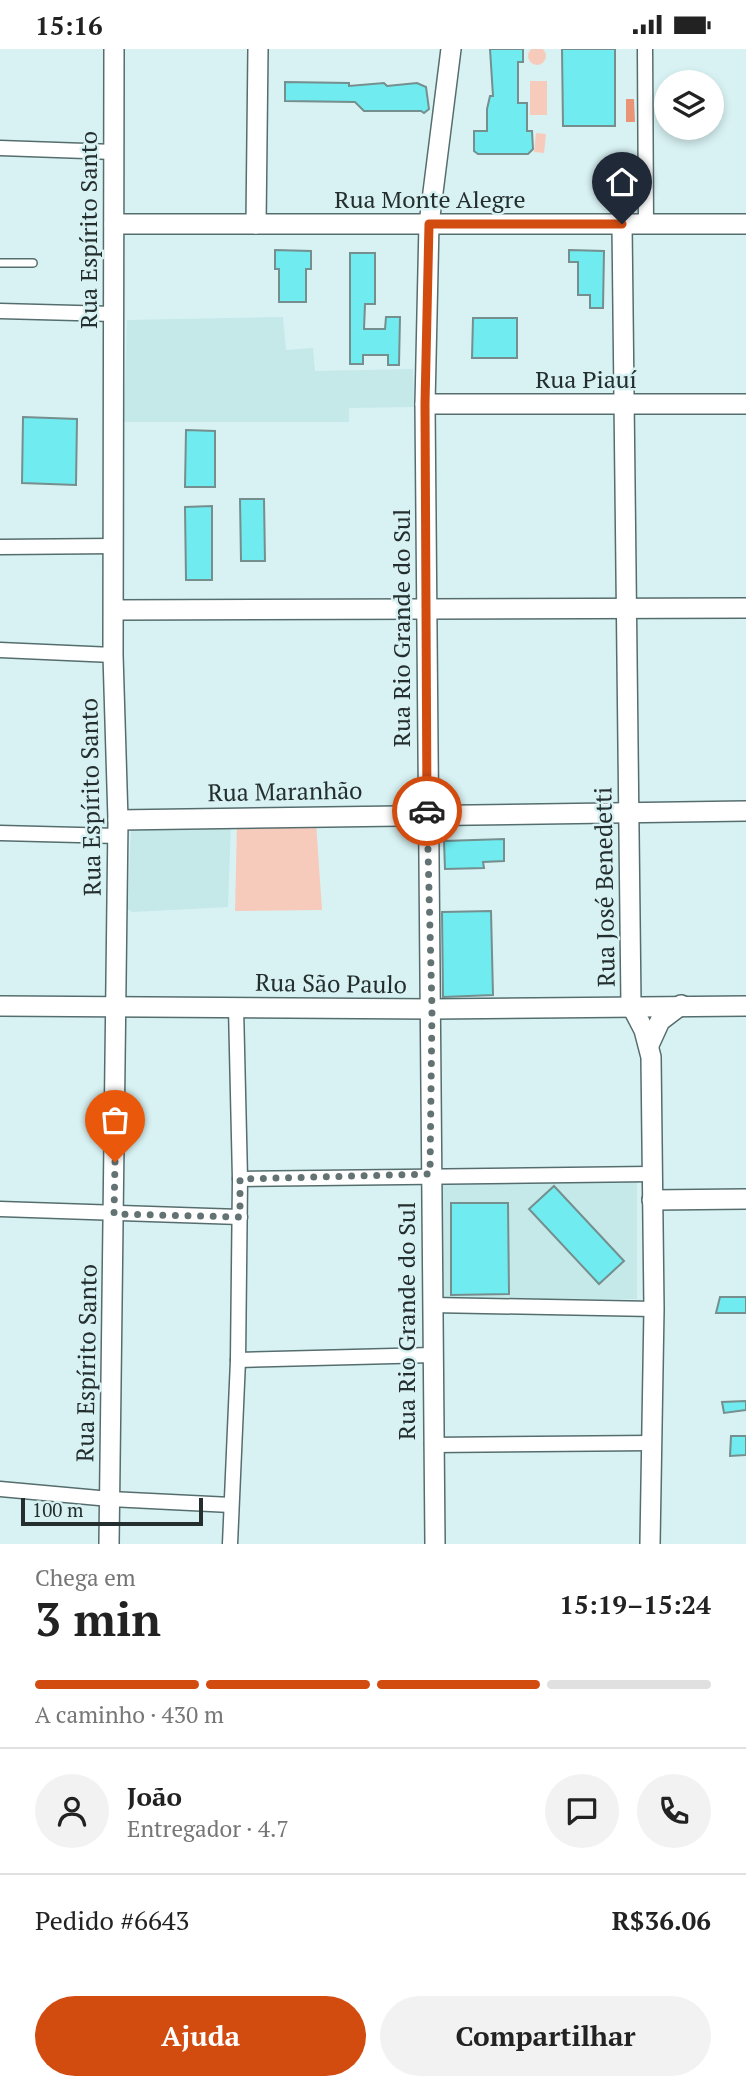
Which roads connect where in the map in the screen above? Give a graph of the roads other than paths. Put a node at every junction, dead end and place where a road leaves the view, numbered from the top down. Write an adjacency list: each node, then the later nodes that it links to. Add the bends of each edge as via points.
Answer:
1 (114, 49): 6 (street, Rua Espírito Santo)
2 (258, 49): 8 (street)
3 (451, 49): 9 (street, Rua Rio Grande do Sul)
4 (645, 49): 11 (street)
5 (0, 148): 6 (street)
6 (114, 152): 7 (street, Rua Espírito Santo)
7 (114, 224): 8 (street, Rua Monte Alegre); 16 (street, Rua Espírito Santo)
8 (256, 224): 9 (street, Rua Monte Alegre)
9 (429, 224): 10 (street, Rua Monte Alegre); 17 (street, Rua Rio Grande do Sul)
10 (622, 224): 11 (street, Rua Monte Alegre); 18 (street, Rua José Benedetti)
11 (646, 224): 12 (street, Rua Monte Alegre)
12 (746, 224)
13 (0, 263): 14 (lane)
14 (33, 263)
15 (0, 311): 16 (street)
16 (114, 314): 20 (street, Rua Espírito Santo)
17 (425, 404): 18 (street, Rua Piauí); 22 (street, Rua Rio Grande do Sul)
18 (624, 404): 19 (street, Rua Piauí); 23 (street, Rua José Benedetti)
19 (746, 404)
20 (113, 546): 21 (street); 25 (street, Rua Espírito Santo)
21 (0, 547)
22 (426, 608): 23 (street); 25 (street); 30 (street, Rua Rio Grande do Sul)
23 (627, 608): 24 (street); 29 (street, Rua José Benedetti)
24 (746, 608)
25 (114, 610): 27 (street, Rua Espírito Santo)
26 (0, 650): 27 (street)
27 (113, 655): 31 (street, Rua Espírito Santo)
28 (746, 811): 29 (street, Rua Maranhão)
29 (628, 812): 30 (street, Rua Maranhão); 33 (street, Rua José Benedetti)
30 (427, 815): 31 (street, Rua Maranhão); 39 (street, Rua Rio Grande do Sul)
31 (118, 828): 32 (street); 37 (street, Rua Espírito Santo)
32 (0, 833)
33 (631, 1005): 34 (street, Rua São Paulo); 39 (street, Rua São Paulo); 40 (street, Rua José Benedetti)
34 (681, 1005): 36 (street, Rua São Paulo); 40 (street, via 660,1021)
35 (0, 1006): 37 (street, Rua São Paulo)
36 (746, 1006)
37 (116, 1007): 38 (street, Rua São Paulo); 47 (street, Rua Espírito Santo)
38 (236, 1007): 39 (street, Rua São Paulo); 43 (street)
39 (432, 1009): 41 (street, Rua Rio Grande do Sul)
40 (649, 1045): 42 (street, Rua José Benedetti)
41 (430, 1174): 42 (street); 43 (street); 49 (street, Rua Rio Grande do Sul)
42 (650, 1174): 45 (street, Rua José Benedetti)
43 (240, 1179): 48 (street)
44 (746, 1199): 45 (street)
45 (652, 1200): 50 (street, Rua José Benedetti)
46 (0, 1209): 47 (street)
47 (114, 1214): 48 (street); 56 (street, Rua Espírito Santo)
48 (240, 1217): 52 (street)
49 (432, 1305): 50 (street); 51 (street, Rua Rio Grande do Sul)
50 (654, 1309): 53 (street, Rua José Benedetti)
51 (433, 1355): 52 (street); 54 (street, Rua Rio Grande do Sul)
52 (238, 1360): 57 (street)
53 (651, 1443): 54 (street); 61 (street, Rua José Benedetti)
54 (432, 1445): 60 (street, Rua Rio Grande do Sul)
55 (0, 1489): 56 (street)
56 (110, 1499): 57 (street); 58 (street, Rua Espírito Santo)
57 (231, 1505): 59 (street)
58 (109, 1544)
59 (230, 1544)
60 (435, 1544)
61 (650, 1544)

